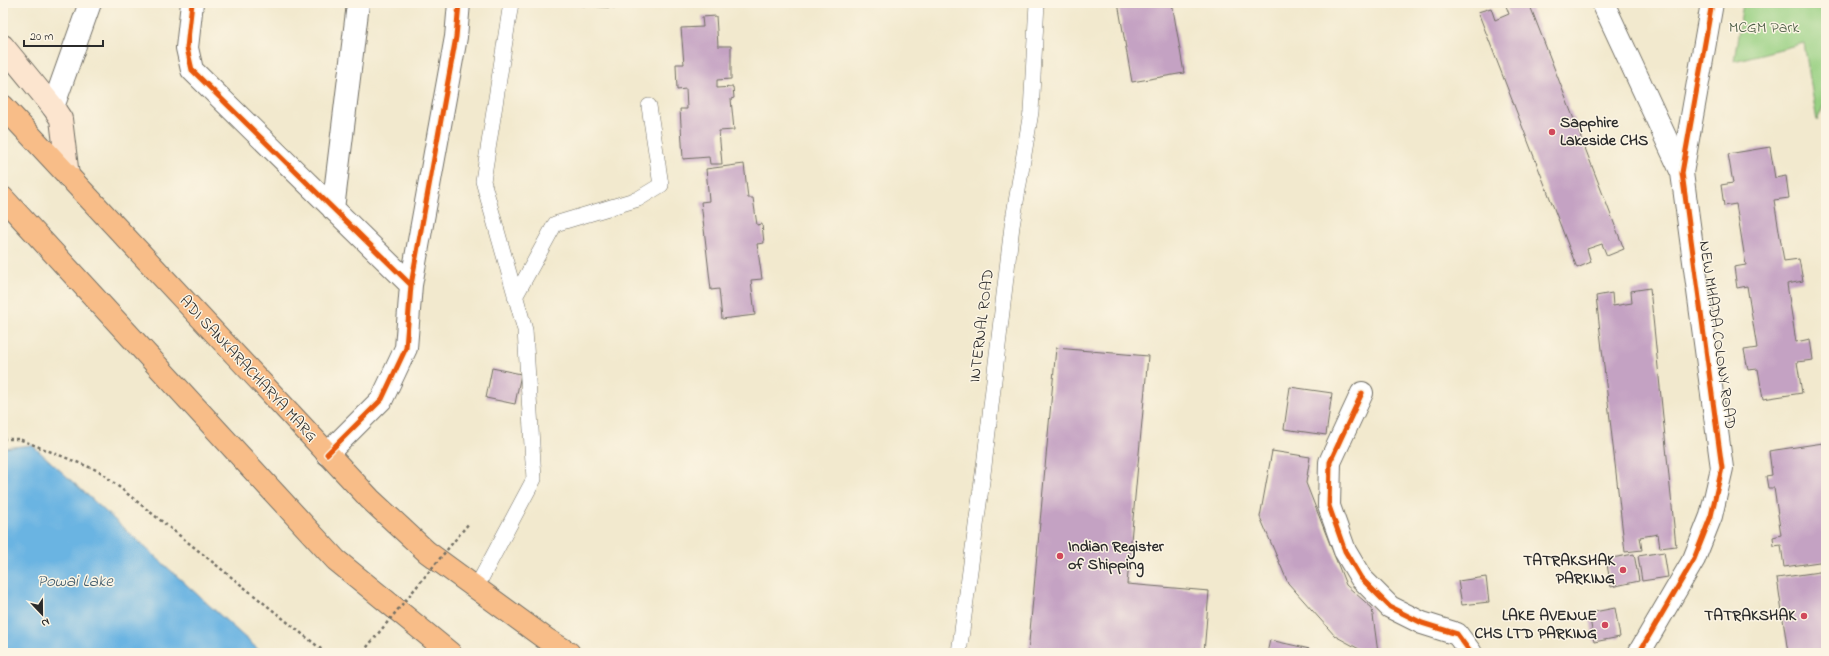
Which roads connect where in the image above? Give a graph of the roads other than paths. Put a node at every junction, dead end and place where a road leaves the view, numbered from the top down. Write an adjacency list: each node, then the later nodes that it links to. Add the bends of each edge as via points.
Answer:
1 (90, 3): 12 (street)
2 (192, 3): 16 (street, via 186,48 192,70)
3 (357, 3): 16 (street)
4 (459, 3): 17 (street, via 456,37)
5 (511, 3): 18 (lane, via 483,181)
6 (1037, 3): 24 (lane, INTERNAL ROAD, via 1031,112 1012,226)
7 (1603, 3): 13 (street)
8 (1712, 3): 13 (street, NEW MHADA COLONY ROAD)
9 (3, 46): 12 (street)
10 (3, 106): 14 (main road, ADI SANKARACHARYA MARG)
11 (649, 106): 18 (lane, via 661,185 638,200 555,224)
12 (54, 107): 14 (street, via 61,119)
13 (1682, 173): 26 (street, NEW MHADA COLONY ROAD, via 1722,468 1711,516 1694,559)
14 (68, 176): 20 (main road, ADI SANKARACHARYA MARG)
15 (3, 198): 22 (main road, via 336,560)
16 (333, 209): 17 (street)
17 (411, 285): 20 (street, via 406,348 382,399)
18 (515, 297): 21 (lane, via 524,330 534,479)
19 (1362, 393): 25 (street, via 1330,462 1329,506 1345,551 1361,578 1390,607 1422,623 1458,634)
20 (327, 454): 21 (main road, ADI SANKARACHARYA MARG, via 370,499 427,552)
21 (476, 588): 23 (main road, ADI SANKARACHARYA MARG)
22 (450, 653)
23 (569, 653)
24 (959, 653)
25 (1471, 653)
26 (1639, 653)

